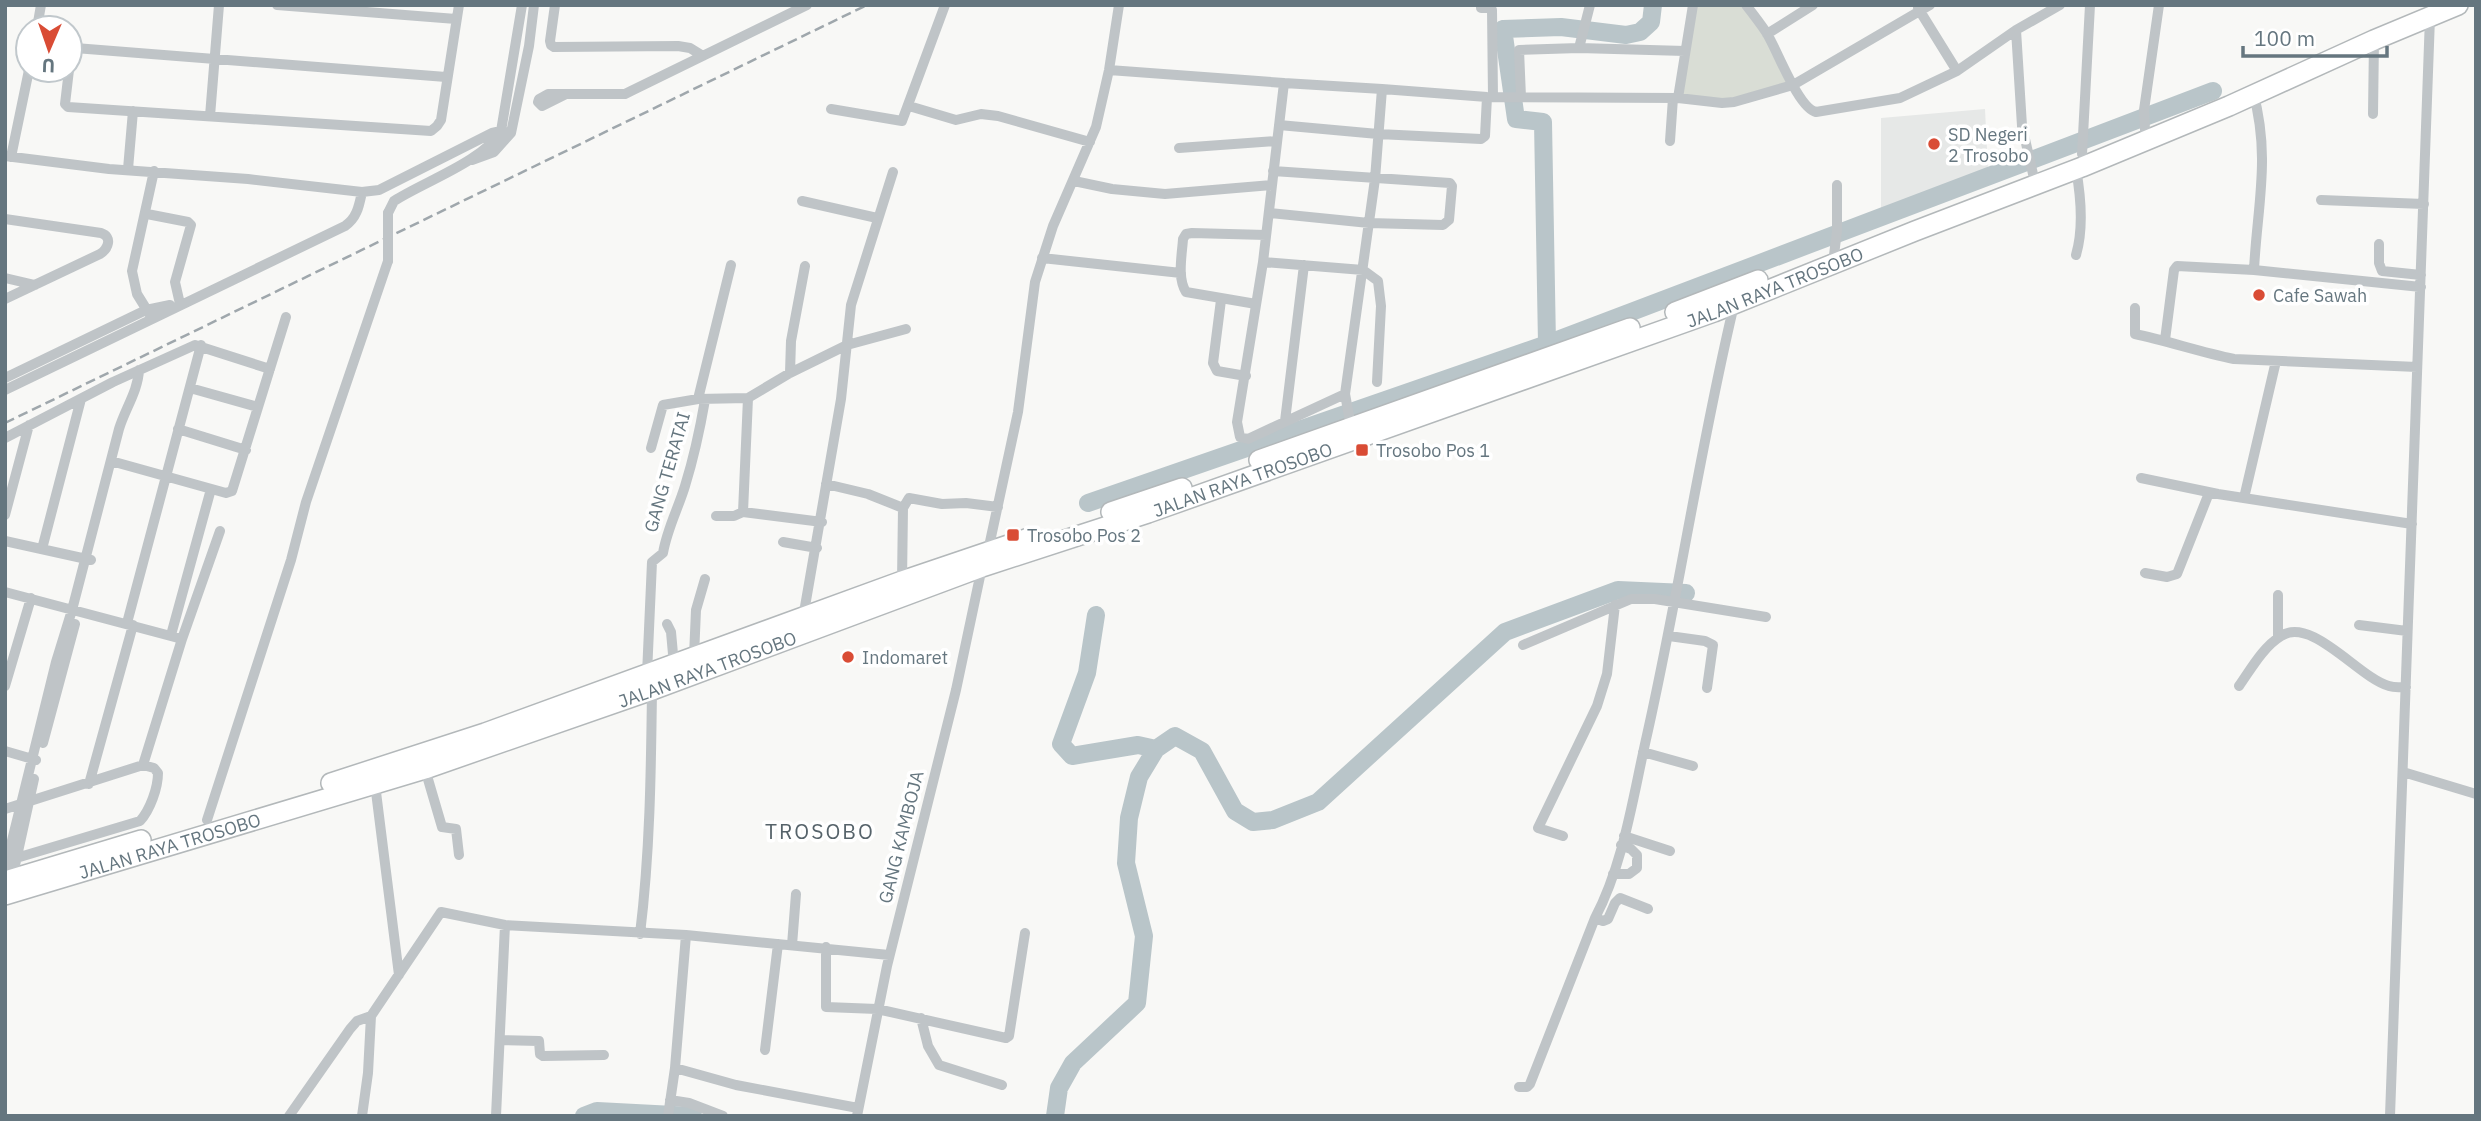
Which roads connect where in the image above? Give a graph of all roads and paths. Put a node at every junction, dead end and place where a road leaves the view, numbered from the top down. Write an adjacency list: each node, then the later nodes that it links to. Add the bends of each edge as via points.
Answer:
1 (219, 5): 31 (street)
2 (277, 5): 21 (street)
3 (459, 5): 21 (street)
4 (522, 5): 25 (street)
5 (534, 5): 26 (street)
6 (555, 5): 30 (street, via 550,41 554,47 678,46)
7 (945, 5): 45 (street)
8 (1119, 5): 32 (street, GANG KAMBOJA)
9 (1481, 5): 42 (street, via 1492,10)
10 (1590, 5): 27 (street)
11 (1693, 5): 29 (street)
12 (1746, 5): 23 (street)
13 (1814, 5): 23 (street)
14 (2060, 5): 22 (street)
15 (2090, 5): 58 (street)
16 (2159, 5): 50 (street)
17 (2458, 5): 20 (highway, JALAN RAYA TROSOBO)
18 (805, 6): 30 (street)
19 (1923, 7): 33 (street); 38 (street)
20 (2432, 11): 24 (highway, JALAN RAYA TROSOBO); 40 (highway, JALAN RAYA TROSOBO); 72 (street)
21 (456, 19): 34 (street)
22 (2016, 30): 33 (street); 60 (street, via 2022,126)
23 (1767, 34): 38 (street)
24 (2374, 40): 40 (highway, JALAN RAYA TROSOBO); 48 (street)
25 (515, 45): 26 (street); 52 (street)
26 (529, 46): 52 (street)
27 (1580, 46): 29 (street); 43 (street, via 1519,50)
28 (84, 49): 31 (street)
29 (1685, 51): 44 (street)
30 (703, 56): 41 (street, via 625,94)
31 (215, 59): 34 (street); 49 (street)
32 (1109, 70): 35 (street); 56 (street, GANG KAMBOJA)
33 (1957, 71): 38 (street, via 1900,98 1816,112 1811,112)
34 (446, 77): 49 (street, via 441,120 431,131)
35 (1284, 83): 39 (street); 51 (street)
36 (26, 84): 59 (street)
37 (68, 84): 47 (street, via 66,106)
38 (1793, 85): 44 (street, via 1734,102)
39 (1382, 89): 42 (street); 53 (street)
40 (2253, 90): 50 (highway, JALAN RAYA TROSOBO); 58 (highway, JALAN RAYA TROSOBO); 88 (street, via 2264,171)
41 (566, 94)
42 (1490, 97): 43 (street); 53 (street, via 1483,139)
43 (1515, 97): 44 (street)
44 (1676, 99): 55 (street)
45 (909, 106): 46 (street, via 900,123); 56 (street, via 956,120 981,114 998,116)
46 (831, 109)
47 (133, 111): 49 (street); 61 (street)
48 (2373, 114)
49 (210, 116)
50 (2145, 122): 58 (highway, JALAN RAYA TROSOBO)
51 (1279, 125): 53 (street); 54 (street)
52 (506, 132): 69 (street, via 379,190); 193 (street, bridge, via 491,148 390,206 388,261 306,502)
53 (1378, 134): 65 (street)
54 (1277, 141): 57 (street); 63 (street)
55 (1670, 141)
56 (1090, 142): 66 (street, GANG KAMBOJA)
57 (1179, 148)
58 (2080, 152): 60 (highway, JALAN RAYA TROSOBO); 80 (highway, JALAN RAYA TROSOBO); 81 (street, via 2080,243)
59 (8, 156): 61 (street)
60 (2030, 166): 80 (highway, JALAN RAYA TROSOBO)
61 (128, 169): 62 (street)
62 (154, 171): 69 (street); 74 (street)
63 (1273, 171): 65 (street); 67 (street)
64 (893, 172): 75 (street)
65 (1375, 179): 77 (street); 77 (street, via 1451,184 1449,220 1443,226)
66 (1074, 181): 67 (street, via 1165,194); 82 (street, GANG KAMBOJA)
67 (1272, 185): 73 (street)
68 (1837, 185): 80 (street)
69 (362, 192): 96 (street, via 357,213 345,226)
70 (2320, 200): 72 (street)
71 (802, 201): 75 (street)
72 (2424, 204): 90 (street)
73 (1269, 213): 77 (street); 78 (street)
74 (146, 214): 96 (street, via 191,225 175,282); 100 (street, via 132,271 136,294)
75 (877, 218): 106 (street, via 851,305)
76 (5, 219): 92 (street, via 102,233 108,239 105,251)
77 (1368, 223): 87 (street)
78 (1266, 235): 83 (street); 89 (street, via 1188,233 1183,239)
79 (2379, 244): 90 (street, via 2382,271)
80 (1835, 247): 98 (highway, JALAN RAYA TROSOBO); 124 (highway, JALAN RAYA TROSOBO, via 1640,325)
81 (2076, 255)
82 (1042, 258): 89 (street); 136 (street, GANG KAMBOJA)
83 (1263, 262): 85 (street); 97 (street)
84 (731, 265): 120 (street, GANG TERATAI)
85 (1304, 265): 87 (street); 122 (street)
86 (805, 266): 111 (street)
87 (1363, 270): 114 (street, via 1378,281 1381,295); 117 (street)
88 (2254, 270): 93 (street); 103 (street, via 2177,266)
89 (1181, 273): 95 (street, via 1186,292)
90 (2421, 275): 93 (street)
91 (5, 278): 92 (street)
92 (35, 285): 94 (street)
93 (2421, 287): 108 (street)
94 (5, 299)
95 (1221, 300): 97 (street); 112 (street, via 1213,363 1217,371)
96 (180, 304): 100 (street)
97 (1256, 304): 112 (street)
98 (1734, 304): 143 (highway, JALAN RAYA TROSOBO, via 1312,456); 161 (street)
99 (2135, 308): 103 (street, via 2135,334)
100 (149, 314): 104 (street)
101 (286, 317): 109 (street)
102 (906, 329): 106 (street)
103 (2165, 340): 107 (street, via 2225,357)
104 (89, 343): 113 (street); 116 (street)
105 (201, 345): 109 (street); 110 (street, via 184,348); 115 (street)
106 (847, 345): 111 (street); 132 (street)
107 (2276, 361): 108 (street); 135 (street)
108 (2417, 367): 142 (street)
109 (270, 369): 121 (street)
110 (139, 370): 119 (street); 129 (street)
111 (790, 373): 118 (street)
112 (1246, 376): 122 (street, via 1237,422 1240,437 1248,439)
113 (5, 378)
114 (1377, 382)
115 (190, 388): 121 (street); 125 (street)
116 (5, 390)
117 (1345, 394): 122 (street); 124 (street)
118 (748, 398): 120 (street); 138 (street)
119 (81, 399): 123 (street); 148 (street)
120 (701, 400): 127 (street, via 663,405); 176 (street, GANG TERATAI, via 697,443 684,488 663,553 652,562)
121 (258, 407): 128 (street)
122 (1285, 421)
123 (29, 425): 126 (street); 139 (street)
124 (1350, 425): 143 (highway, JALAN RAYA TROSOBO)
125 (177, 429): 128 (street); 130 (street)
126 (5, 438)
127 (651, 448)
128 (246, 450): 133 (street, via 233,490)
129 (114, 462): 130 (street); 150 (street)
130 (165, 476): 133 (street); 166 (street)
131 (2141, 478): 134 (street)
132 (826, 484): 137 (street); 141 (street)
133 (211, 489): 151 (street)
134 (2209, 493): 135 (street); 153 (street, via 2176,574)
135 (2244, 498): 142 (street)
136 (998, 507): 137 (street, via 909,498); 149 (street, GANG KAMBOJA)
137 (903, 508): 155 (street)
138 (743, 512): 140 (street); 141 (street)
139 (5, 515)
140 (716, 516)
141 (822, 522): 147 (street)
142 (2412, 524): 169 (street)
143 (1091, 525): 149 (highway, JALAN RAYA TROSOBO)
144 (220, 531): 152 (street)
145 (5, 541): 148 (street)
146 (783, 542): 147 (street)
147 (817, 548): 165 (street)
148 (42, 549): 150 (street)
149 (985, 559): 155 (highway, JALAN RAYA TROSOBO); 176 (highway, JALAN RAYA TROSOBO); 210 (street, GANG KAMBOJA)
150 (88, 560): 163 (street)
151 (191, 561): 152 (street); 156 (street)
152 (207, 566): 158 (street)
153 (2145, 573)
154 (705, 579): 174 (street, via 696,610)
155 (902, 581): 165 (highway, JALAN RAYA TROSOBO)
156 (184, 587): 158 (street); 171 (street)
157 (5, 592): 160 (street)
158 (199, 592): 171 (street)
159 (2278, 595): 172 (street)
160 (31, 598): 163 (street); 177 (street)
161 (1675, 600): 162 (street, via 1640,599); 164 (street); 170 (street)
162 (1615, 605): 173 (street); 194 (street, via 1607,674 1597,706 1538,828)
163 (75, 610): 166 (street); 183 (street)
164 (1766, 617)
165 (803, 618): 174 (highway, JALAN RAYA TROSOBO)
166 (130, 624): 171 (street); 188 (street)
167 (667, 624): 175 (street)
168 (2359, 625): 169 (street)
169 (2407, 631): 180 (street)
170 (1669, 636): 179 (street, via 1713,645); 182 (street)
171 (176, 637): 184 (street)
172 (2278, 638): 178 (street); 180 (street, via 2294,630 2305,632 2381,683)
173 (1523, 645)
174 (694, 656): 175 (highway, JALAN RAYA TROSOBO)
175 (674, 665): 176 (highway, JALAN RAYA TROSOBO)
176 (650, 682): 186 (highway, JALAN RAYA TROSOBO); 193 (highway, JALAN RAYA TROSOBO); 205 (street, GANG TERATAI, via 651,784)
177 (5, 686)
178 (2239, 686)
179 (1707, 688)
180 (2405, 691): 187 (street)
181 (5, 751): 183 (street)
182 (1643, 752): 185 (street); 195 (street)
183 (35, 760): 191 (street)
184 (143, 765): 188 (street); 198 (street, via 154,768 158,775 142,819)
185 (1693, 766)
186 (425, 769): 189 (highway, JALAN RAYA TROSOBO); 197 (street, via 441,825 456,828)
187 (2403, 772): 190 (street); 227 (street)
188 (89, 784): 191 (street)
189 (375, 784): 198 (highway, JALAN RAYA TROSOBO); 211 (street)
190 (2476, 794)
191 (25, 803): 192 (street); 198 (street)
192 (5, 809)
193 (207, 820): 198 (highway, JALAN RAYA TROSOBO)
194 (1563, 836)
195 (1622, 840): 196 (street); 199 (street); 199 (street, via 1634,851 1637,866 1629,874)
196 (1670, 851)
197 (459, 855)
198 (8, 872)
199 (1613, 874): 202 (street)
200 (796, 894): 208 (street)
201 (1648, 909): 202 (street, via 1620,898 1608,919)
202 (1594, 918): 220 (street, via 1530,1084)
203 (505, 925): 205 (street); 211 (street, via 441,912); 215 (street)
204 (1026, 933): 214 (street, via 1008,1037)
205 (640, 934): 206 (street)
206 (686, 936): 207 (street); 218 (street)
207 (778, 944): 208 (street); 216 (street)
208 (792, 945): 209 (street)
209 (826, 947): 210 (street); 212 (street, via 825,1006)
210 (889, 954): 212 (street, GANG KAMBOJA)
211 (400, 975): 213 (street)
212 (877, 1009): 214 (street); 222 (street, GANG KAMBOJA)
213 (371, 1016): 223 (street, via 350,1029); 224 (street)
214 (921, 1018): 219 (street, via 939,1065)
215 (500, 1040): 217 (street, via 539,1041 543,1056); 225 (street)
216 (765, 1050)
217 (604, 1055)
218 (675, 1068): 221 (street); 222 (street)
219 (1002, 1085)
220 (1519, 1087)
221 (669, 1107): 226 (street, via 689,1104)
222 (858, 1112)
223 (289, 1116)
224 (362, 1116)
225 (496, 1116)
226 (723, 1116)
227 (2390, 1116)

